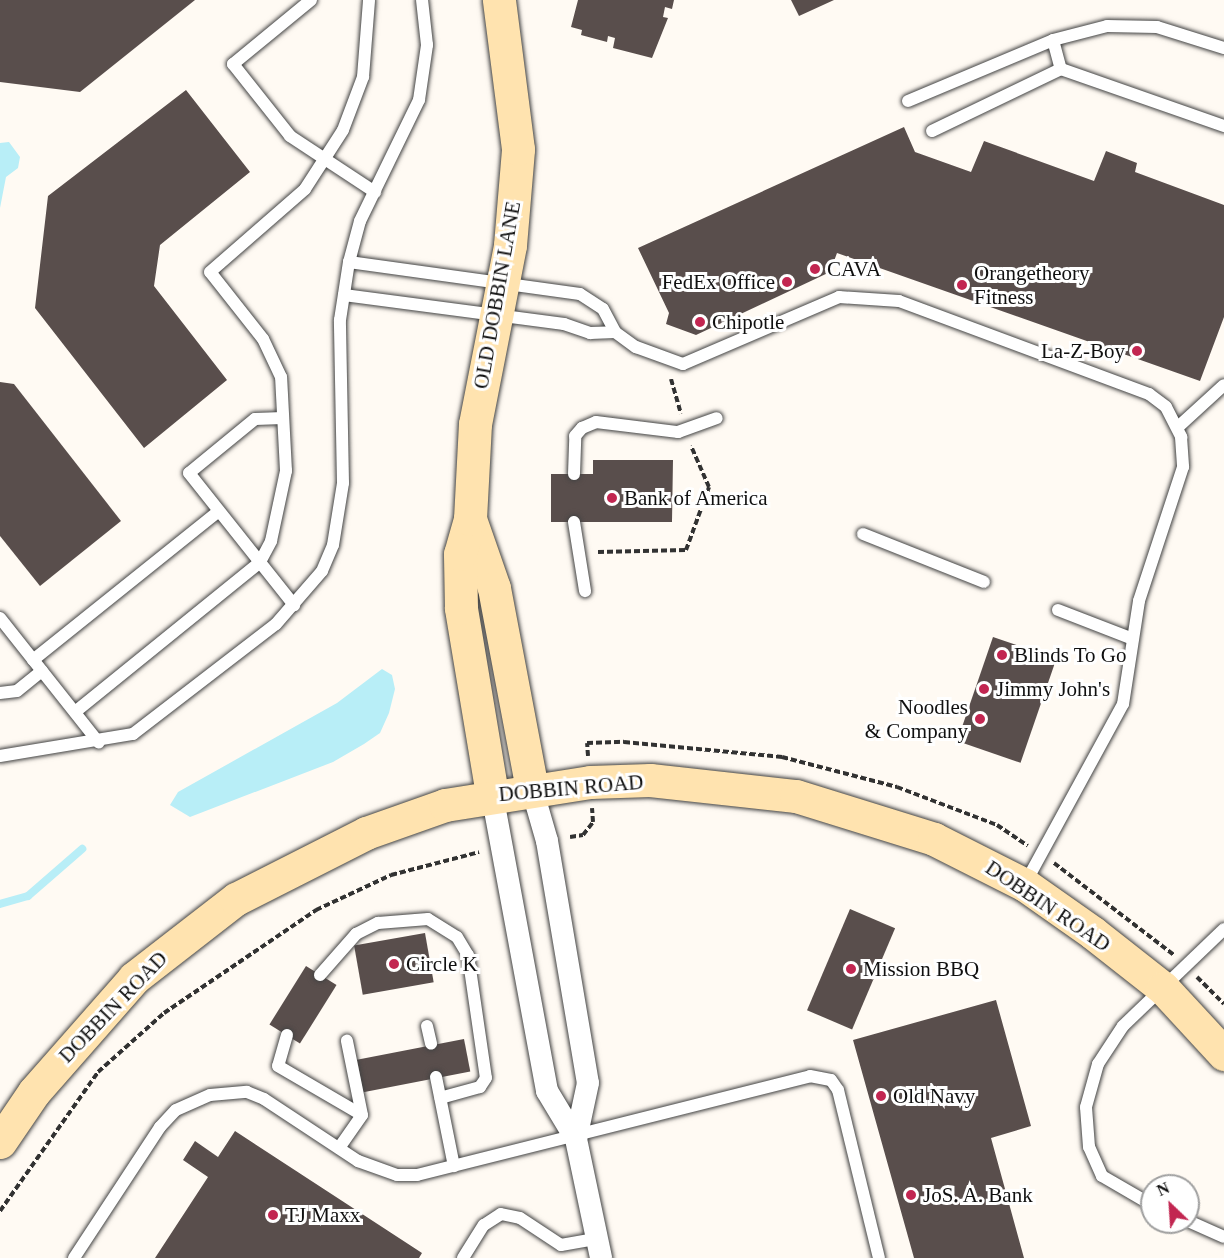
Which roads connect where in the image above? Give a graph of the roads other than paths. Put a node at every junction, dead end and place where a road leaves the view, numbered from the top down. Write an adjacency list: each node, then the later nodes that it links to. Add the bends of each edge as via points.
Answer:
1 (311, 0): 11 (lane, via 233,64 290,136)
2 (369, 0): 11 (lane, via 363,77)
3 (422, 0): 12 (lane, via 427,45 419,100)
4 (498, 0): 14 (street, OLD DOBBIN LANE, via 518,149)
5 (1053, 40): 6 (lane, via 1107,26 1157,27); 7 (lane); 8 (lane)
6 (1224, 48)
7 (1061, 69): 9 (lane); 10 (lane)
8 (908, 101)
9 (1224, 126)
10 (932, 131)
11 (324, 160): 12 (lane); 19 (lane, via 284,209 210,272 274,358)
12 (375, 192): 13 (lane)
13 (349, 261): 14 (lane); 15 (lane)
14 (503, 280): 16 (street, OLD DOBBIN LANE); 17 (lane, via 580,294 603,309)
15 (344, 295): 16 (lane); 30 (lane, via 339,517 322,571)
16 (496, 315): 17 (lane, via 590,333); 24 (street, OLD DOBBIN LANE, via 475,424)
17 (615, 332): 21 (lane, via 655,358 683,364 820,304 856,294 877,297 1149,394 1166,407)
18 (1224, 385): 21 (lane)
19 (283, 418): 23 (lane, via 255,419 189,473); 27 (lane, via 286,471 281,506)
20 (717, 418): 22 (lane, via 678,432 596,422 575,436)
21 (1178, 427): 33 (lane, via 1183,467 1146,573)
22 (574, 474)
23 (219, 511): 27 (lane); 34 (lane)
24 (470, 519): 40 (street, OLD DOBBIN LANE, via 494,588); 41 (street, OLD DOBBIN LANE, via 460,554 461,608)
25 (574, 522): 29 (lane)
26 (863, 534): 28 (lane)
27 (260, 562): 30 (lane); 37 (lane)
28 (984, 582)
29 (585, 591)
30 (294, 605): 38 (lane, via 150,724)
31 (1058, 610): 33 (lane)
32 (0, 618): 34 (lane)
33 (1133, 639): 42 (lane, via 1123,704 1107,742)
34 (33, 660): 35 (lane)
35 (42, 671): 36 (lane, via 16,691); 37 (lane)
36 (0, 693)
37 (75, 712): 38 (lane)
38 (99, 743): 39 (lane)
39 (0, 756)
40 (532, 789): 41 (street, DOBBIN ROAD); 42 (street, DOBBIN ROAD, via 650,780 796,796 934,839); 54 (street, via 547,841 588,1083)
41 (492, 794): 54 (street, via 547,1091); 55 (street, DOBBIN ROAD, via 366,833 293,866 200,924 134,978 82,1034)
42 (1025, 885): 45 (street, DOBBIN ROAD)
43 (1224, 929): 45 (lane)
44 (320, 975): 52 (lane, via 356,934 378,923 428,919 457,937 468,955 486,1078 480,1087)
45 (1163, 988): 50 (street, DOBBIN ROAD); 58 (lane, via 1123,1026 1098,1064 1086,1107 1089,1147 1102,1176)
46 (428, 1026): 49 (lane)
47 (287, 1035): 53 (lane, via 278,1066)
48 (347, 1041): 53 (lane)
49 (431, 1044)
50 (1224, 1054)
51 (436, 1077): 52 (lane)
52 (440, 1098): 57 (lane)
53 (362, 1115): 56 (lane)
54 (576, 1139): 57 (lane); 61 (street); 64 (lane, via 822,1077 838,1090)
55 (0, 1142)
56 (339, 1148): 57 (lane, via 397,1175); 62 (lane, via 247,1092 192,1100 160,1126)
57 (454, 1166)
58 (1140, 1198)
59 (1200, 1226): 60 (lane)
60 (1224, 1237)
61 (599, 1249): 63 (lane, via 561,1245 520,1218 501,1214 484,1225)
62 (74, 1258)
63 (462, 1258)
64 (879, 1258)

